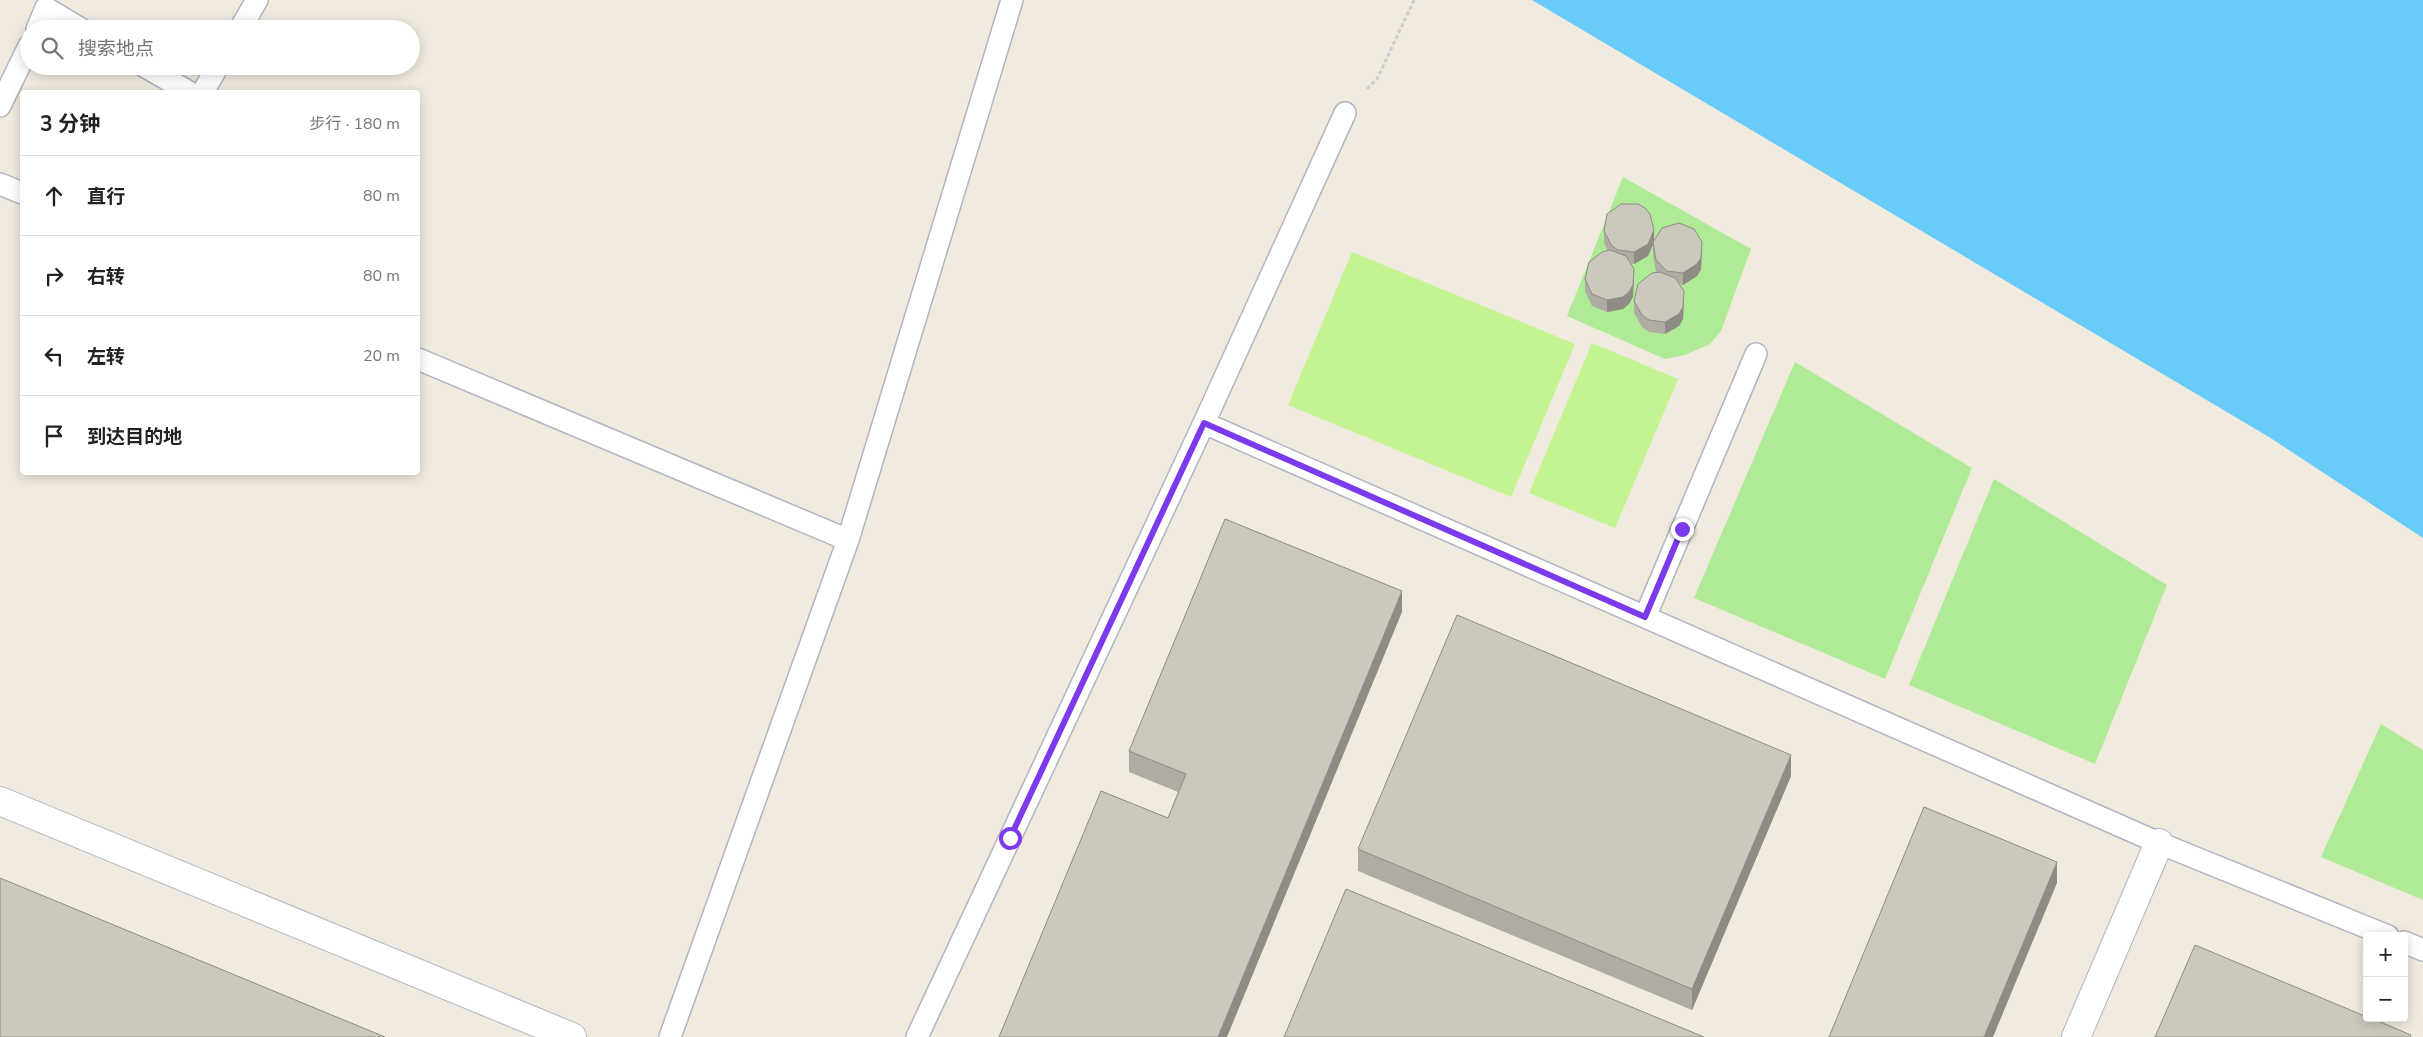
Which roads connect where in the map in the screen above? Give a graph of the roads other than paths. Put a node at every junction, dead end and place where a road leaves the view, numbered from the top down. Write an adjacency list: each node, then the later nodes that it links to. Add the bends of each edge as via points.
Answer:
1 (257, 0): 5 (lane)
2 (1012, 0): 18 (lane)
3 (41, 20): 4 (lane, via 46,8)
4 (66, 20)
5 (245, 20)
6 (20, 65): 11 (lane)
7 (160, 75): 9 (lane)
8 (213, 75): 10 (lane)
9 (186, 90)
10 (204, 90)
11 (0, 106)
12 (1345, 113): 17 (lane)
13 (0, 184): 14 (lane)
14 (20, 192)
15 (1756, 354): 19 (lane)
16 (420, 360): 18 (lane)
17 (1204, 423): 19 (lane); 27 (lane)
18 (848, 540): 26 (lane)
19 (1645, 617): 21 (lane)
20 (0, 801): 25 (street)
21 (2159, 843): 22 (lane); 28 (street)
22 (2378, 932)
23 (2408, 944): 24 (lane)
24 (2423, 950)
25 (572, 1037)
26 (670, 1037)
27 (917, 1037)
28 (2076, 1037)

